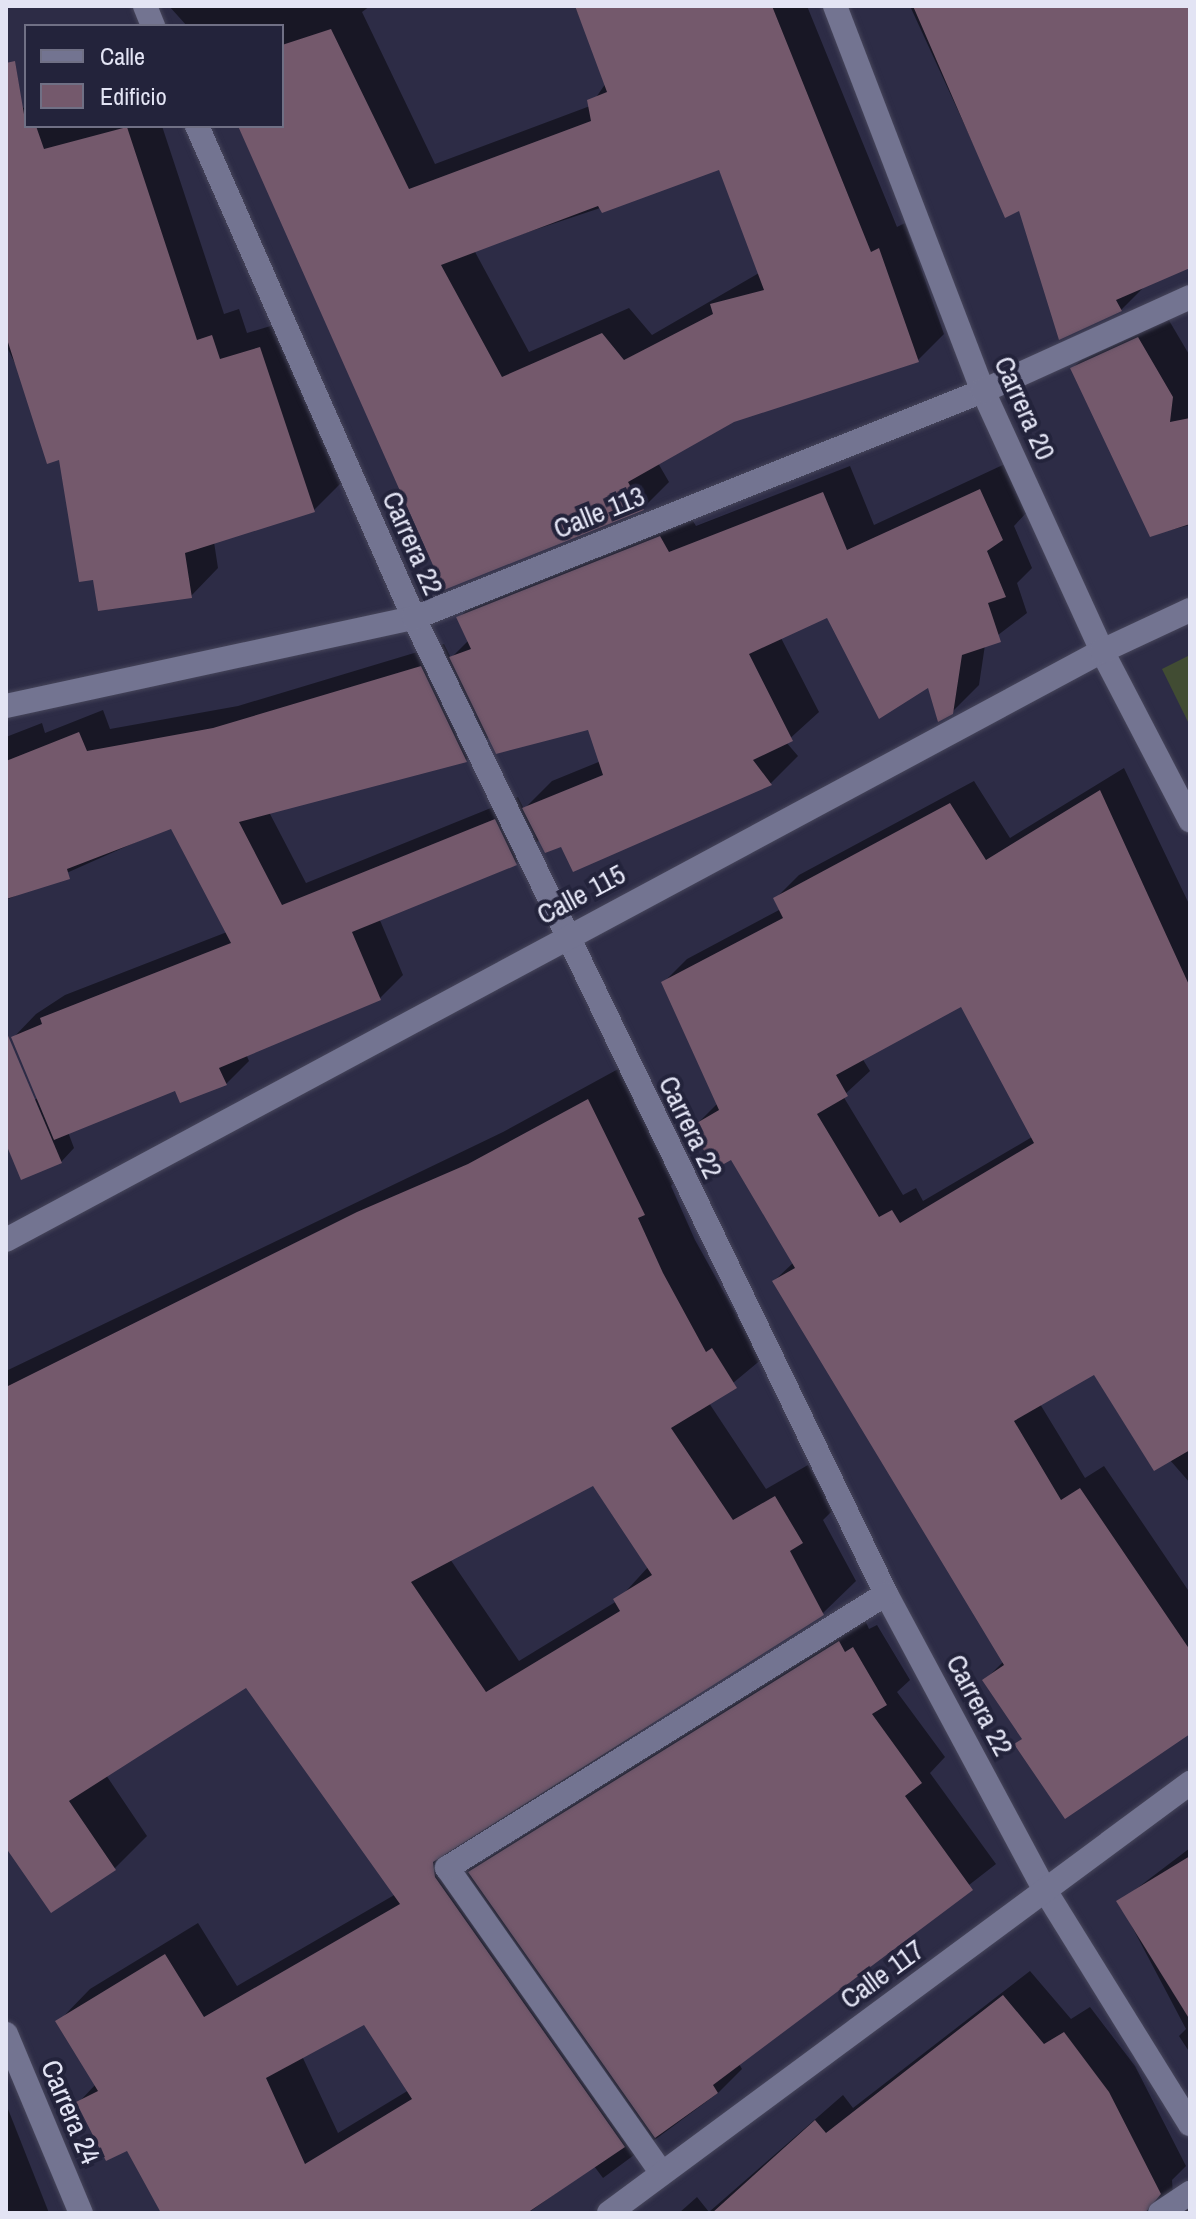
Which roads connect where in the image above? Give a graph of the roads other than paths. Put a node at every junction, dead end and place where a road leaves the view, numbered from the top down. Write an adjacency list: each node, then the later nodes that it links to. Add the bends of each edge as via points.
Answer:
1 (835, 6): 4 (street, Carrera 20)
2 (198, 128): 6 (street, Carrera 22)
3 (1190, 297): 4 (street, Calle 113)
4 (983, 391): 6 (street, Calle 113); 7 (street, Carrera 20)
5 (1190, 610): 7 (street, Calle 115)
6 (414, 618): 8 (street, Calle 113); 10 (street, Carrera 22)
7 (1102, 651): 9 (street, Carrera 20); 10 (street, Calle 115)
8 (6, 706)
9 (1190, 820)
10 (564, 937): 11 (street, Calle 115); 12 (street, Carrera 22)
11 (6, 1240)
12 (886, 1594): 14 (street, Carrera 22); 17 (street, via 447,1868)
13 (1190, 1783): 14 (street, Calle 117)
14 (1046, 1892): 16 (street, Carrera 22); 17 (street, Calle 117)
15 (6, 2034): 19 (street, Carrera 24)
16 (1190, 2124)
17 (661, 2172): 20 (street, Calle 117)
18 (1190, 2193): 21 (street)
19 (81, 2213)
20 (609, 2213)
21 (1160, 2213)

